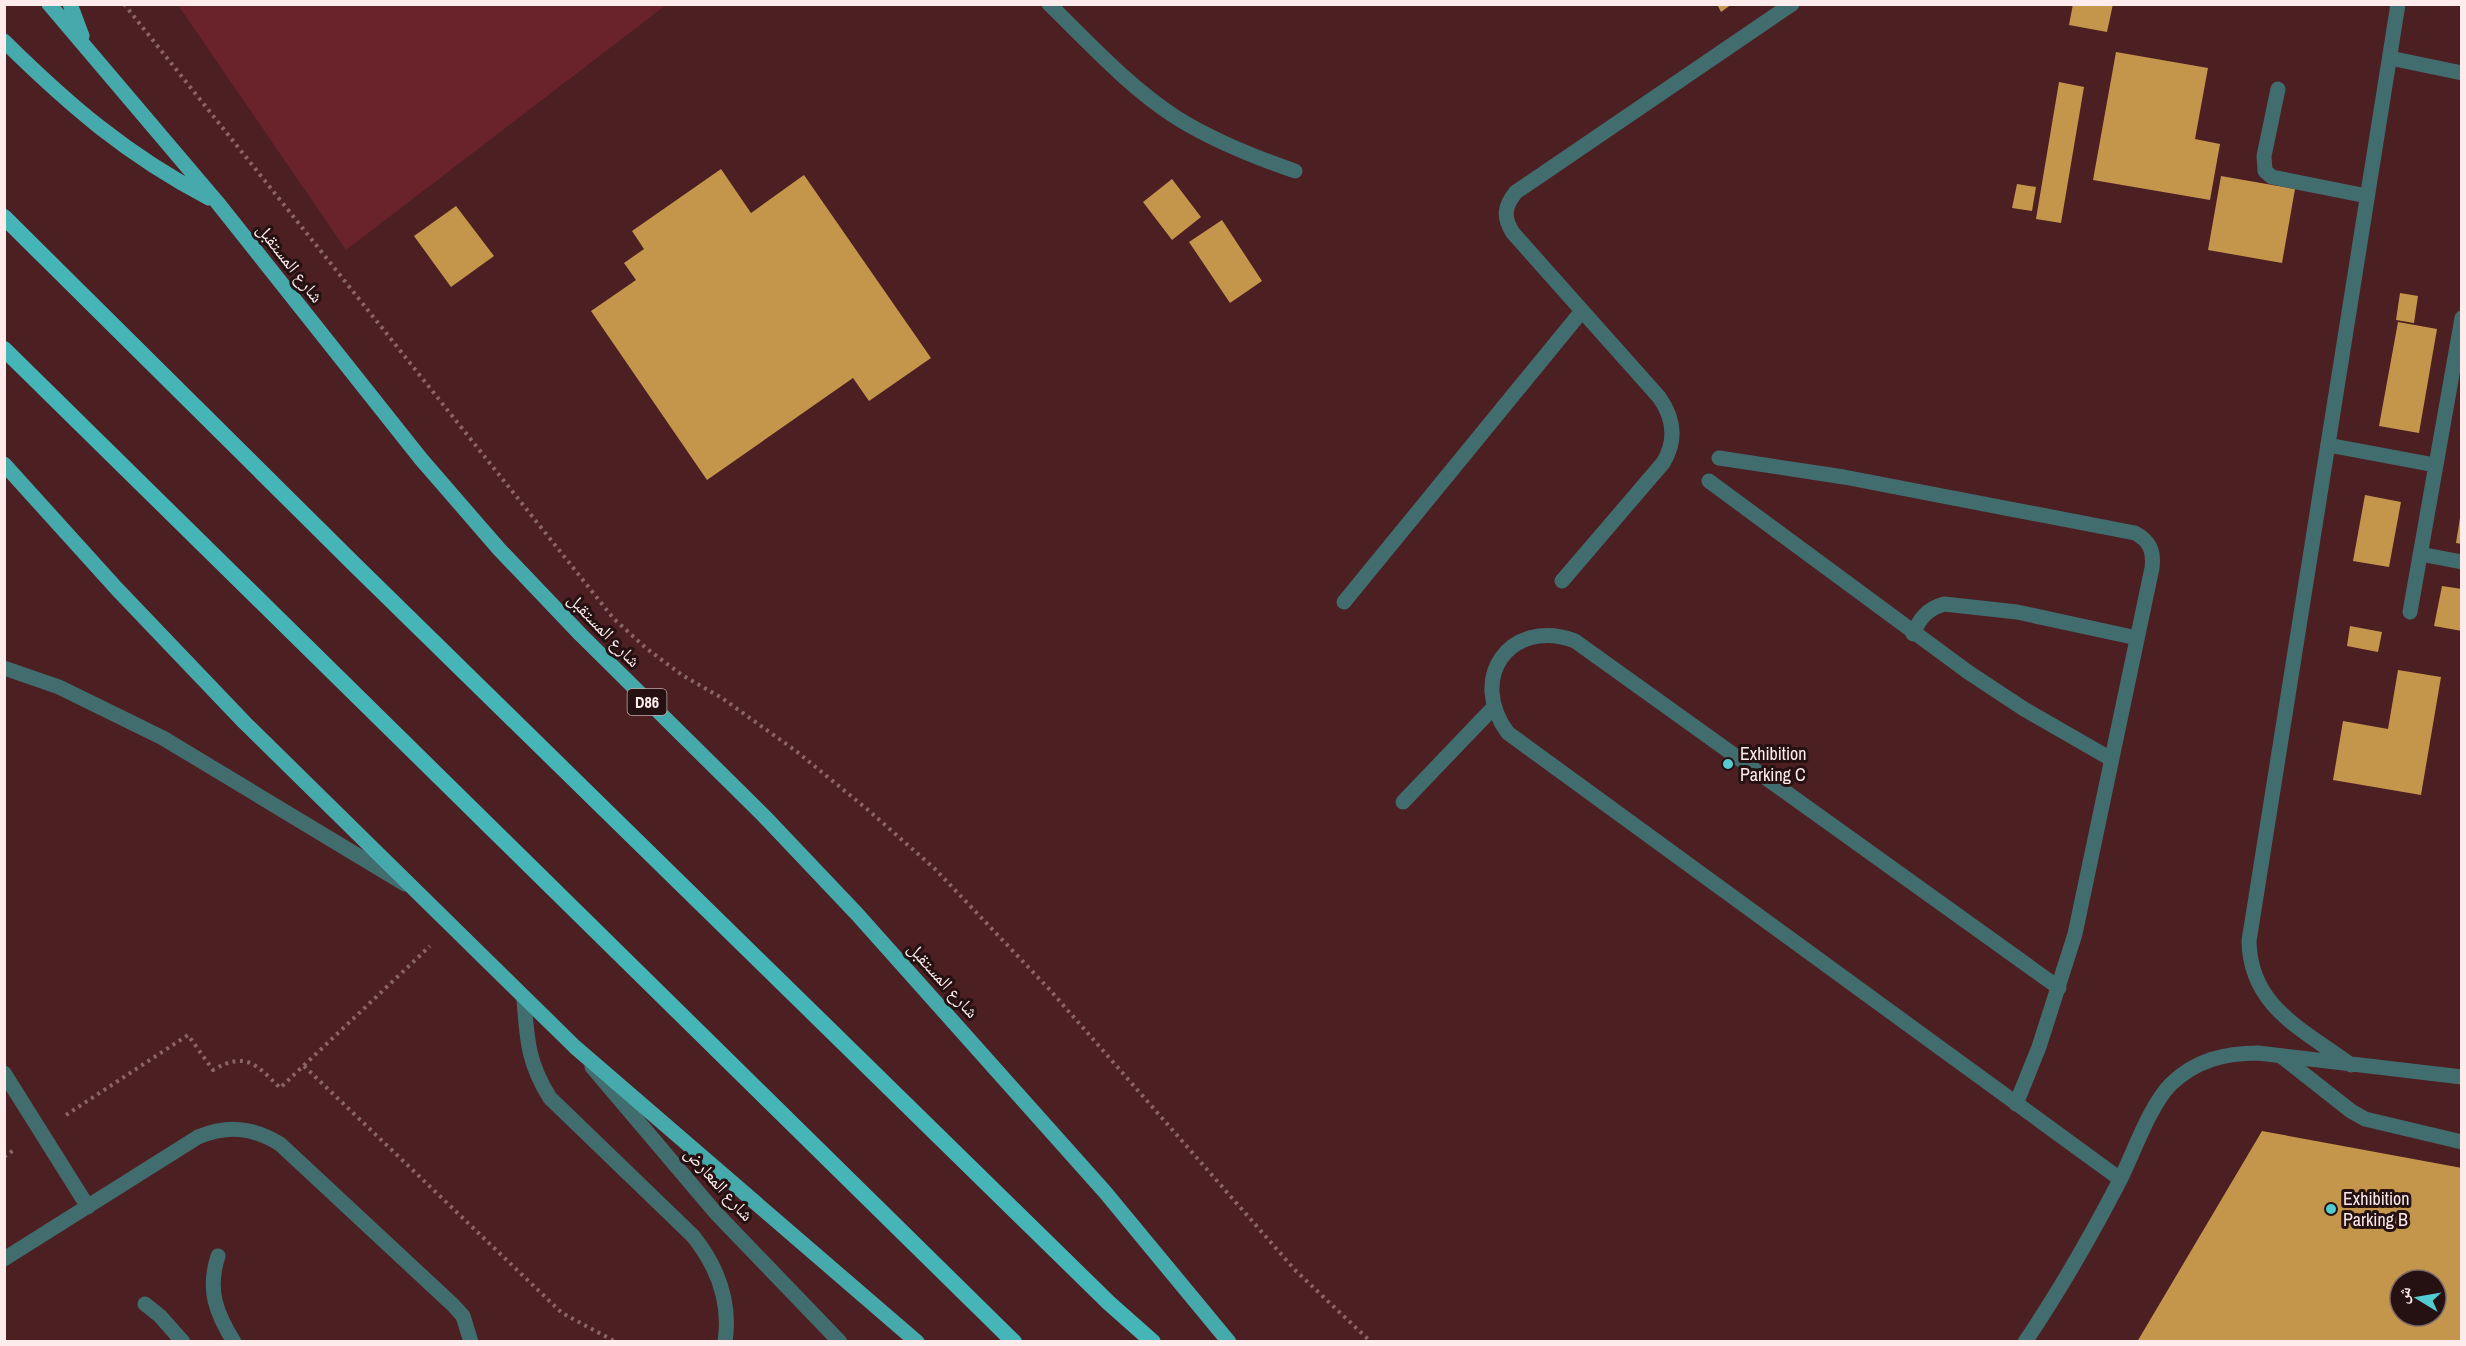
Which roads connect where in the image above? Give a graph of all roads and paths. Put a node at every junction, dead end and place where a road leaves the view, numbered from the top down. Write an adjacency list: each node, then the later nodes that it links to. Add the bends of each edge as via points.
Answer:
1 (49, 4): 8 (main road, شارع المستقبل / D86)
2 (70, 4): 8 (main road)
3 (124, 4): 64 (path, via 614,619 682,675 722,698 796,751 935,869 1050,990 1295,1270)
4 (1049, 4): 12 (street, via 1110,64 1178,118 1254,157)
5 (1792, 4): 16 (street, via 1508,201 1505,211 1513,233)
6 (2398, 4): 9 (street)
7 (4, 41): 14 (main road, via 76,110 120,145 167,176)
8 (85, 45): 14 (main road, شارع المستقبل / D86)
9 (2390, 58): 10 (street); 13 (street)
10 (2462, 73)
11 (2278, 89): 13 (street, via 2264,156 2265,171 2272,177)
12 (1295, 171)
13 (2367, 196): 19 (street)
14 (218, 202): 63 (main road, شارع المستقبل / D86, via 421,459 499,549 857,914 1106,1192)
15 (4, 217): 62 (highway, via 1109,1303)
16 (1582, 311): 26 (street, via 1667,409 1673,437 1663,463); 27 (street)
17 (2462, 318): 22 (street)
18 (4, 349): 61 (highway)
19 (2328, 445): 22 (street); 41 (street, via 2250,958 2260,990 2269,1002)
20 (1719, 458): 30 (street, via 1844,477 2135,533 2144,538 2153,557)
21 (4, 464): 35 (main road, via 229,706)
22 (2435, 465): 24 (street)
23 (1708, 481): 29 (street)
24 (2420, 554): 25 (street); 28 (street)
25 (2462, 562)
26 (1562, 581)
27 (1344, 602)
28 (2410, 612)
29 (1913, 634): 30 (street, via 1924,614 1944,604 2027,614); 33 (street, via 2024,709)
30 (2137, 638): 33 (street)
31 (4, 668): 35 (street, via 58,687 163,738)
32 (1493, 708): 34 (street); 37 (street, via 1493,675 1511,647 1526,638 1543,635 1575,641); 45 (street, via 1508,733)
33 (2111, 759): 37 (street, via 2080,912)
34 (1403, 802)
35 (410, 887): 36 (main road)
36 (450, 927): 38 (main road); 42 (path)
37 (2059, 988): 45 (street)
38 (524, 1000): 39 (main road); 58 (street, via 528,1052 536,1076 550,1098 709,1256 725,1307)
39 (575, 1047): 59 (street, شارع المعارض, via 715,1212); 60 (main road)
40 (2282, 1056): 41 (street); 47 (street, via 2365,1119); 49 (street, via 2235,1053 2189,1069 2155,1105)
41 (2351, 1065): 44 (street)
42 (304, 1066): 46 (path, via 280,1088 262,1070 242,1060 228,1061 213,1070 189,1035); 57 (path, via 562,1313)
43 (4, 1073): 46 (street)
44 (2462, 1077)
45 (2016, 1104): 49 (street)
46 (41, 1131): 48 (path); 50 (street)
47 (2462, 1142)
48 (4, 1157)
49 (2120, 1179): 65 (street, via 2057,1294)
50 (88, 1207): 52 (street); 56 (street, via 198,1137 231,1128 265,1135 280,1144 458,1310)
51 (218, 1256): 55 (street, via 213,1273 215,1307)
52 (4, 1259)
53 (145, 1304): 54 (street)
54 (183, 1341)
55 (234, 1341)
56 (471, 1341)
57 (616, 1341)
58 (725, 1341)
59 (840, 1341)
60 (917, 1341)
61 (1014, 1341)
62 (1153, 1341)
63 (1229, 1341)
64 (1371, 1341)
65 (2025, 1341)

